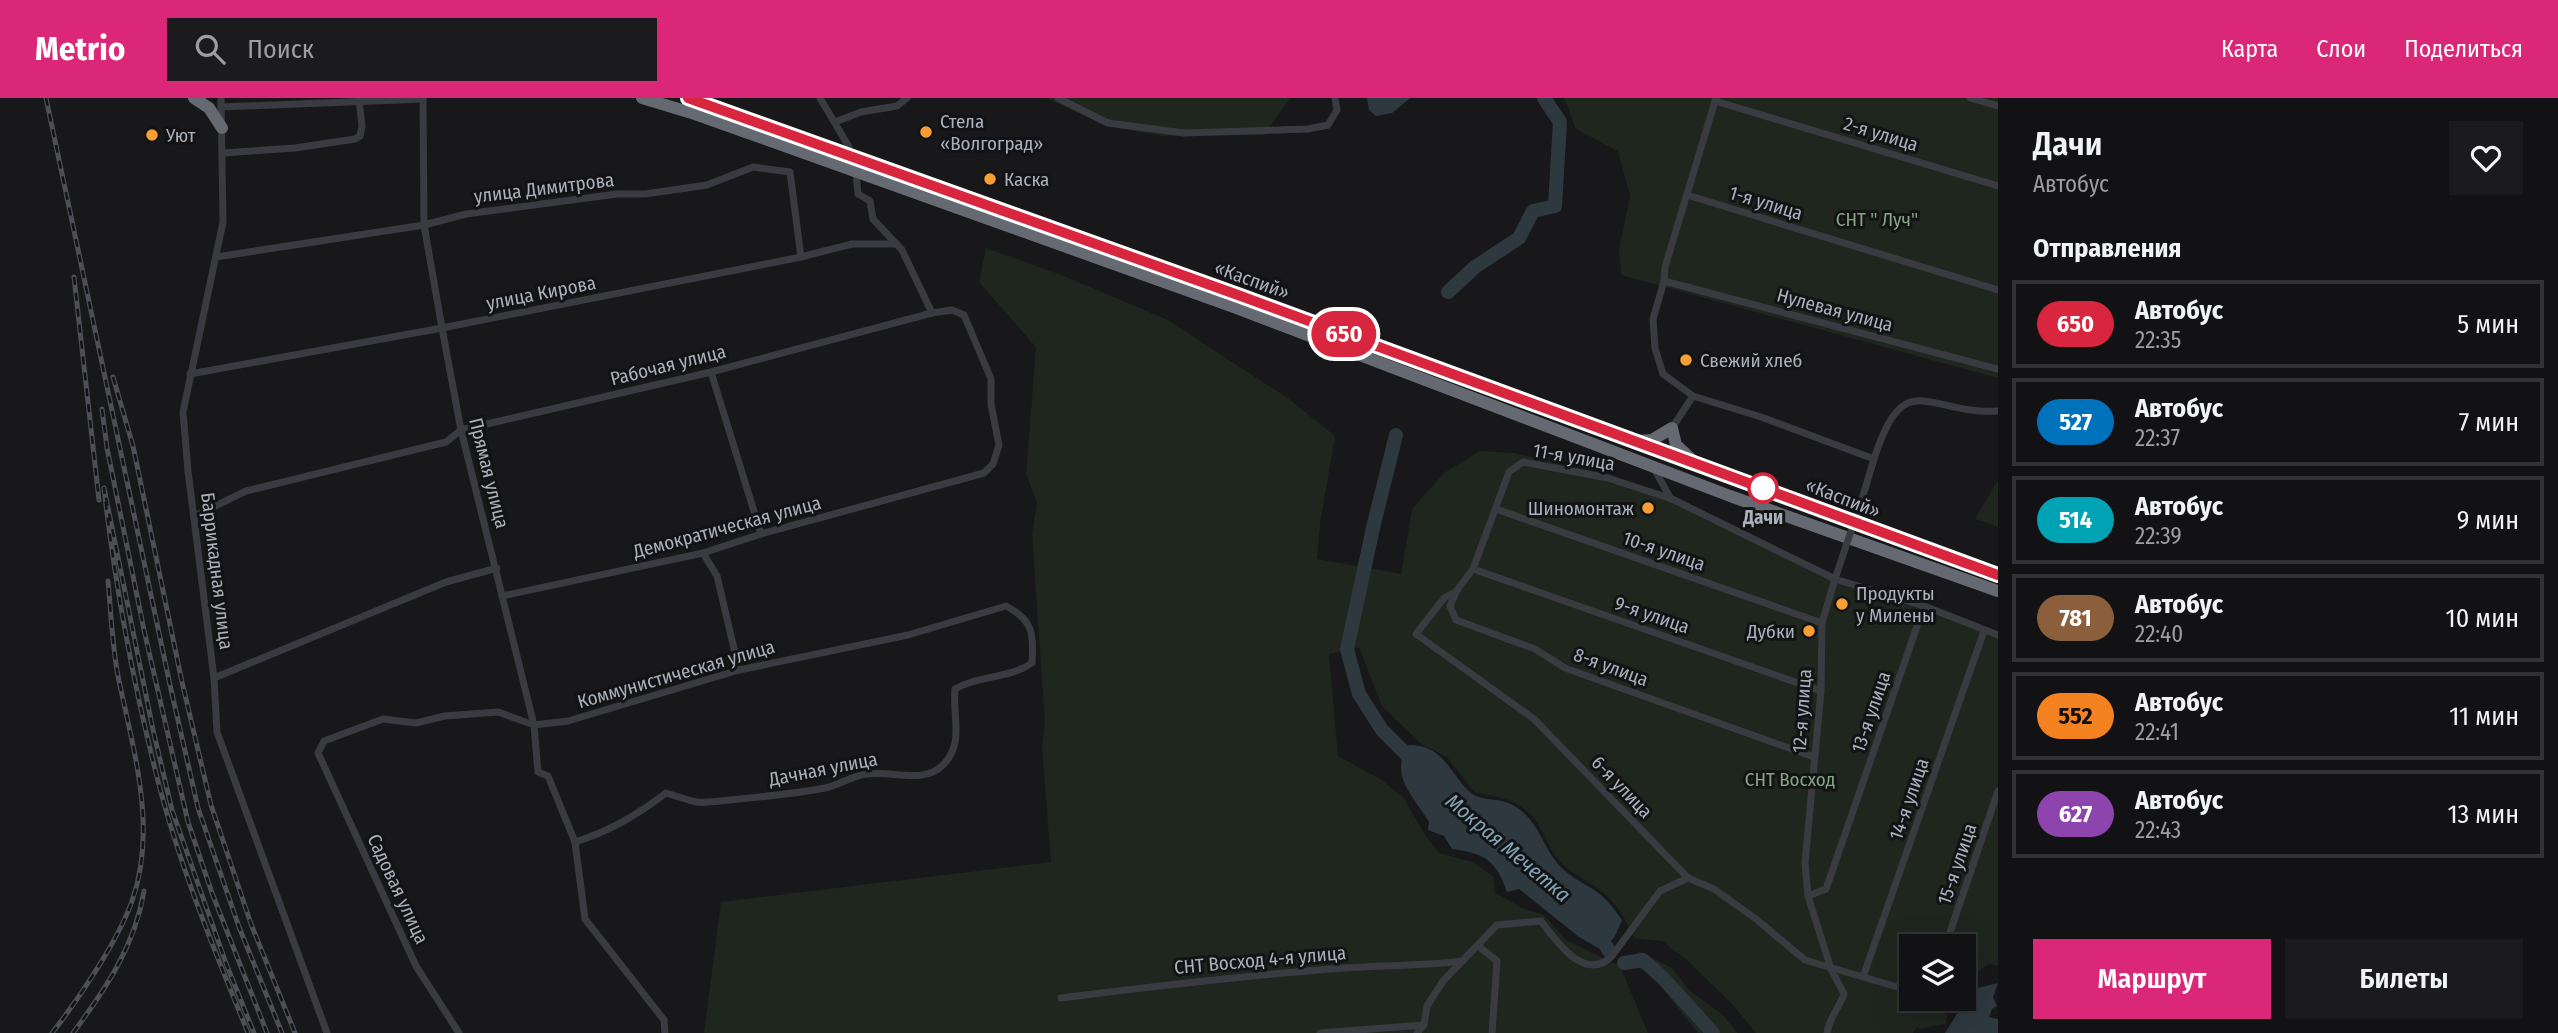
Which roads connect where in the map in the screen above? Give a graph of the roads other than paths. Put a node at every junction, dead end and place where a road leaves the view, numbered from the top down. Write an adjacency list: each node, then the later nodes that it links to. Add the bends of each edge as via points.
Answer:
1 (194, 98): 16 (highway, via 209,108)
2 (221, 98): 14 (street, Баррикадная улица)
3 (423, 98): 12 (street); 22 (street, Прямая улица)
4 (642, 98): 19 (highway, «Каспий»)
5 (688, 98): 17 (highway, «Каспий»)
6 (820, 98): 15 (street)
7 (907, 98): 15 (street, via 897,106)
8 (1058, 98): 9 (street, via 1108,122 1184,133 1328,125 1337,110)
9 (1335, 98)
10 (1970, 98): 13 (street)
11 (1716, 99): 20 (street, 2-я улица); 21 (street)
12 (359, 100): 14 (street); 18 (street, via 362,126 355,139)
13 (1998, 106)
14 (221, 107): 16 (street, Баррикадная улица)
15 (835, 122): 17 (street)
16 (222, 128): 18 (street, Баррикадная улица)
17 (847, 151): 37 (highway, «Каспий»)
18 (223, 153): 24 (street, Баррикадная улица, via 223,222)
19 (856, 173): 23 (street, via 858,194 870,201 873,219); 40 (highway, «Каспий», via 1234,307)
20 (1998, 186)
21 (1687, 195): 26 (street); 27 (street, 1-я улица)
22 (424, 225): 24 (street, улица Димитрова); 25 (street, улица Димитрова, via 466,214 707,185 754,167 790,172); 29 (street, Прямая улица)
23 (897, 244): 25 (street, улица Кирова, via 852,244); 28 (street)
24 (216, 257): 32 (street, Баррикадная улица)
25 (801, 257): 29 (street, улица Кирова)
26 (1664, 281): 30 (street, Нулевая улица); 33 (street, via 1653,320 1655,348 1663,374)
27 (1998, 290)
28 (932, 313): 31 (street, Рабочая улица); 41 (street, Рабочая улица, via 952,310 964,315 991,379 999,445 993,464 984,473)
29 (442, 328): 32 (street, улица Кирова); 36 (street, Прямая улица)
30 (1998, 369)
31 (711, 372): 36 (street, Рабочая улица); 45 (street)
32 (190, 374): 44 (street, Баррикадная улица, via 183,412)
33 (1693, 396): 35 (street); 38 (street)
34 (1998, 411): 38 (street, 12-я улица, via 1918,400 1899,406)
35 (1672, 428): 37 (highway, via 1653,440); 39 (highway, via 1676,445)
36 (461, 430): 44 (street, Рабочая улица, via 446,442 246,491); 47 (street, Прямая улица)
37 (1637, 441): 39 (highway, «Каспий»)
38 (1874, 460): 50 (street, 12-я улица, bridge)
39 (1693, 462): 49 (highway, «Каспий»)
40 (1653, 467): 42 (street); 52 (highway, «Каспий»)
41 (958, 482): 45 (street, Демократическая улица)
42 (1672, 499): 43 (street, 11-я улица, via 1608,478 1523,462 1509,472); 50 (street, 11-я улица)
43 (1496, 509): 48 (street, 11-я улица); 55 (street, 10-я улица)
44 (194, 516): 60 (street, Баррикадная улица)
45 (761, 534): 46 (street, Демократическая улица)
46 (703, 553): 53 (street, Демократическая улица); 59 (street, via 717,576)
47 (497, 568): 53 (street, Прямая улица); 60 (street, via 446,582)
48 (1473, 569): 51 (street); 61 (street, 9-я улица)
49 (1998, 575)
50 (1835, 579): 54 (street, 11-я улица); 55 (street, 12-я улица)
51 (1458, 590): 64 (street, 8-я улица, via 1450,606 1457,620 1535,649 1565,668); 67 (street, 6-я улица, via 1444,598 1416,634 1534,719)
52 (1998, 591)
53 (502, 596): 62 (street, Прямая улица)
54 (1924, 606): 56 (street, 11-я улица); 68 (street, 13-я улица, via 1826,889)
55 (1822, 623): 61 (street, 12-я улица)
56 (1984, 631): 57 (street, 11-я улица); 73 (street, 14-я улица)
57 (1998, 635)
58 (1033, 640): 59 (street, Коммунистическая улица, via 1028,623 1006,606 908,635); 66 (street, Дачная улица, via 1032,663 1021,671 966,682 955,689 955,747 944,765 930,775 863,774 828,788 699,802 666,793 614,828)
59 (739, 670): 62 (street, Коммунистическая улица, via 568,721)
60 (214, 678): 77 (street, Баррикадная улица, via 218,732)
61 (1821, 691): 64 (street, 12-я улица)
62 (534, 725): 63 (street, Коммунистическая улица, via 498,712 416,723 383,719 324,741); 66 (street, Прямая улица, via 538,772 548,776)
63 (318, 753): 78 (street, Садовая улица, via 416,966)
64 (1814, 757): 68 (street, 12-я улица, via 1805,863)
65 (1998, 791): 69 (street, 15-я улица)
66 (575, 842): 79 (street, via 585,919 664,1020)
67 (1688, 878): 70 (street, via 1661,891 1612,956 1597,967 1579,962 1541,920 1497,925); 72 (street, 6-я улица, via 1756,919 1805,960)
68 (1808, 896): 72 (street, 12-я улица)
69 (1949, 934)
70 (1478, 946): 71 (street); 82 (street, via 1497,961)
71 (1463, 961): 75 (street, СНТ Восход 4-я улица, via 1238,977); 76 (street, via 1427,1006)
72 (1831, 969): 73 (street, 6-я улица); 83 (street, 12-я улица, via 1844,994)
73 (1863, 977): 74 (street)
74 (1899, 988)
75 (1061, 998)
76 (1424, 1025): 80 (street); 81 (street)
77 (327, 1033)
78 (459, 1033)
79 (665, 1033)
80 (1320, 1033)
81 (1417, 1033)
82 (1492, 1033)
83 (1827, 1033)

